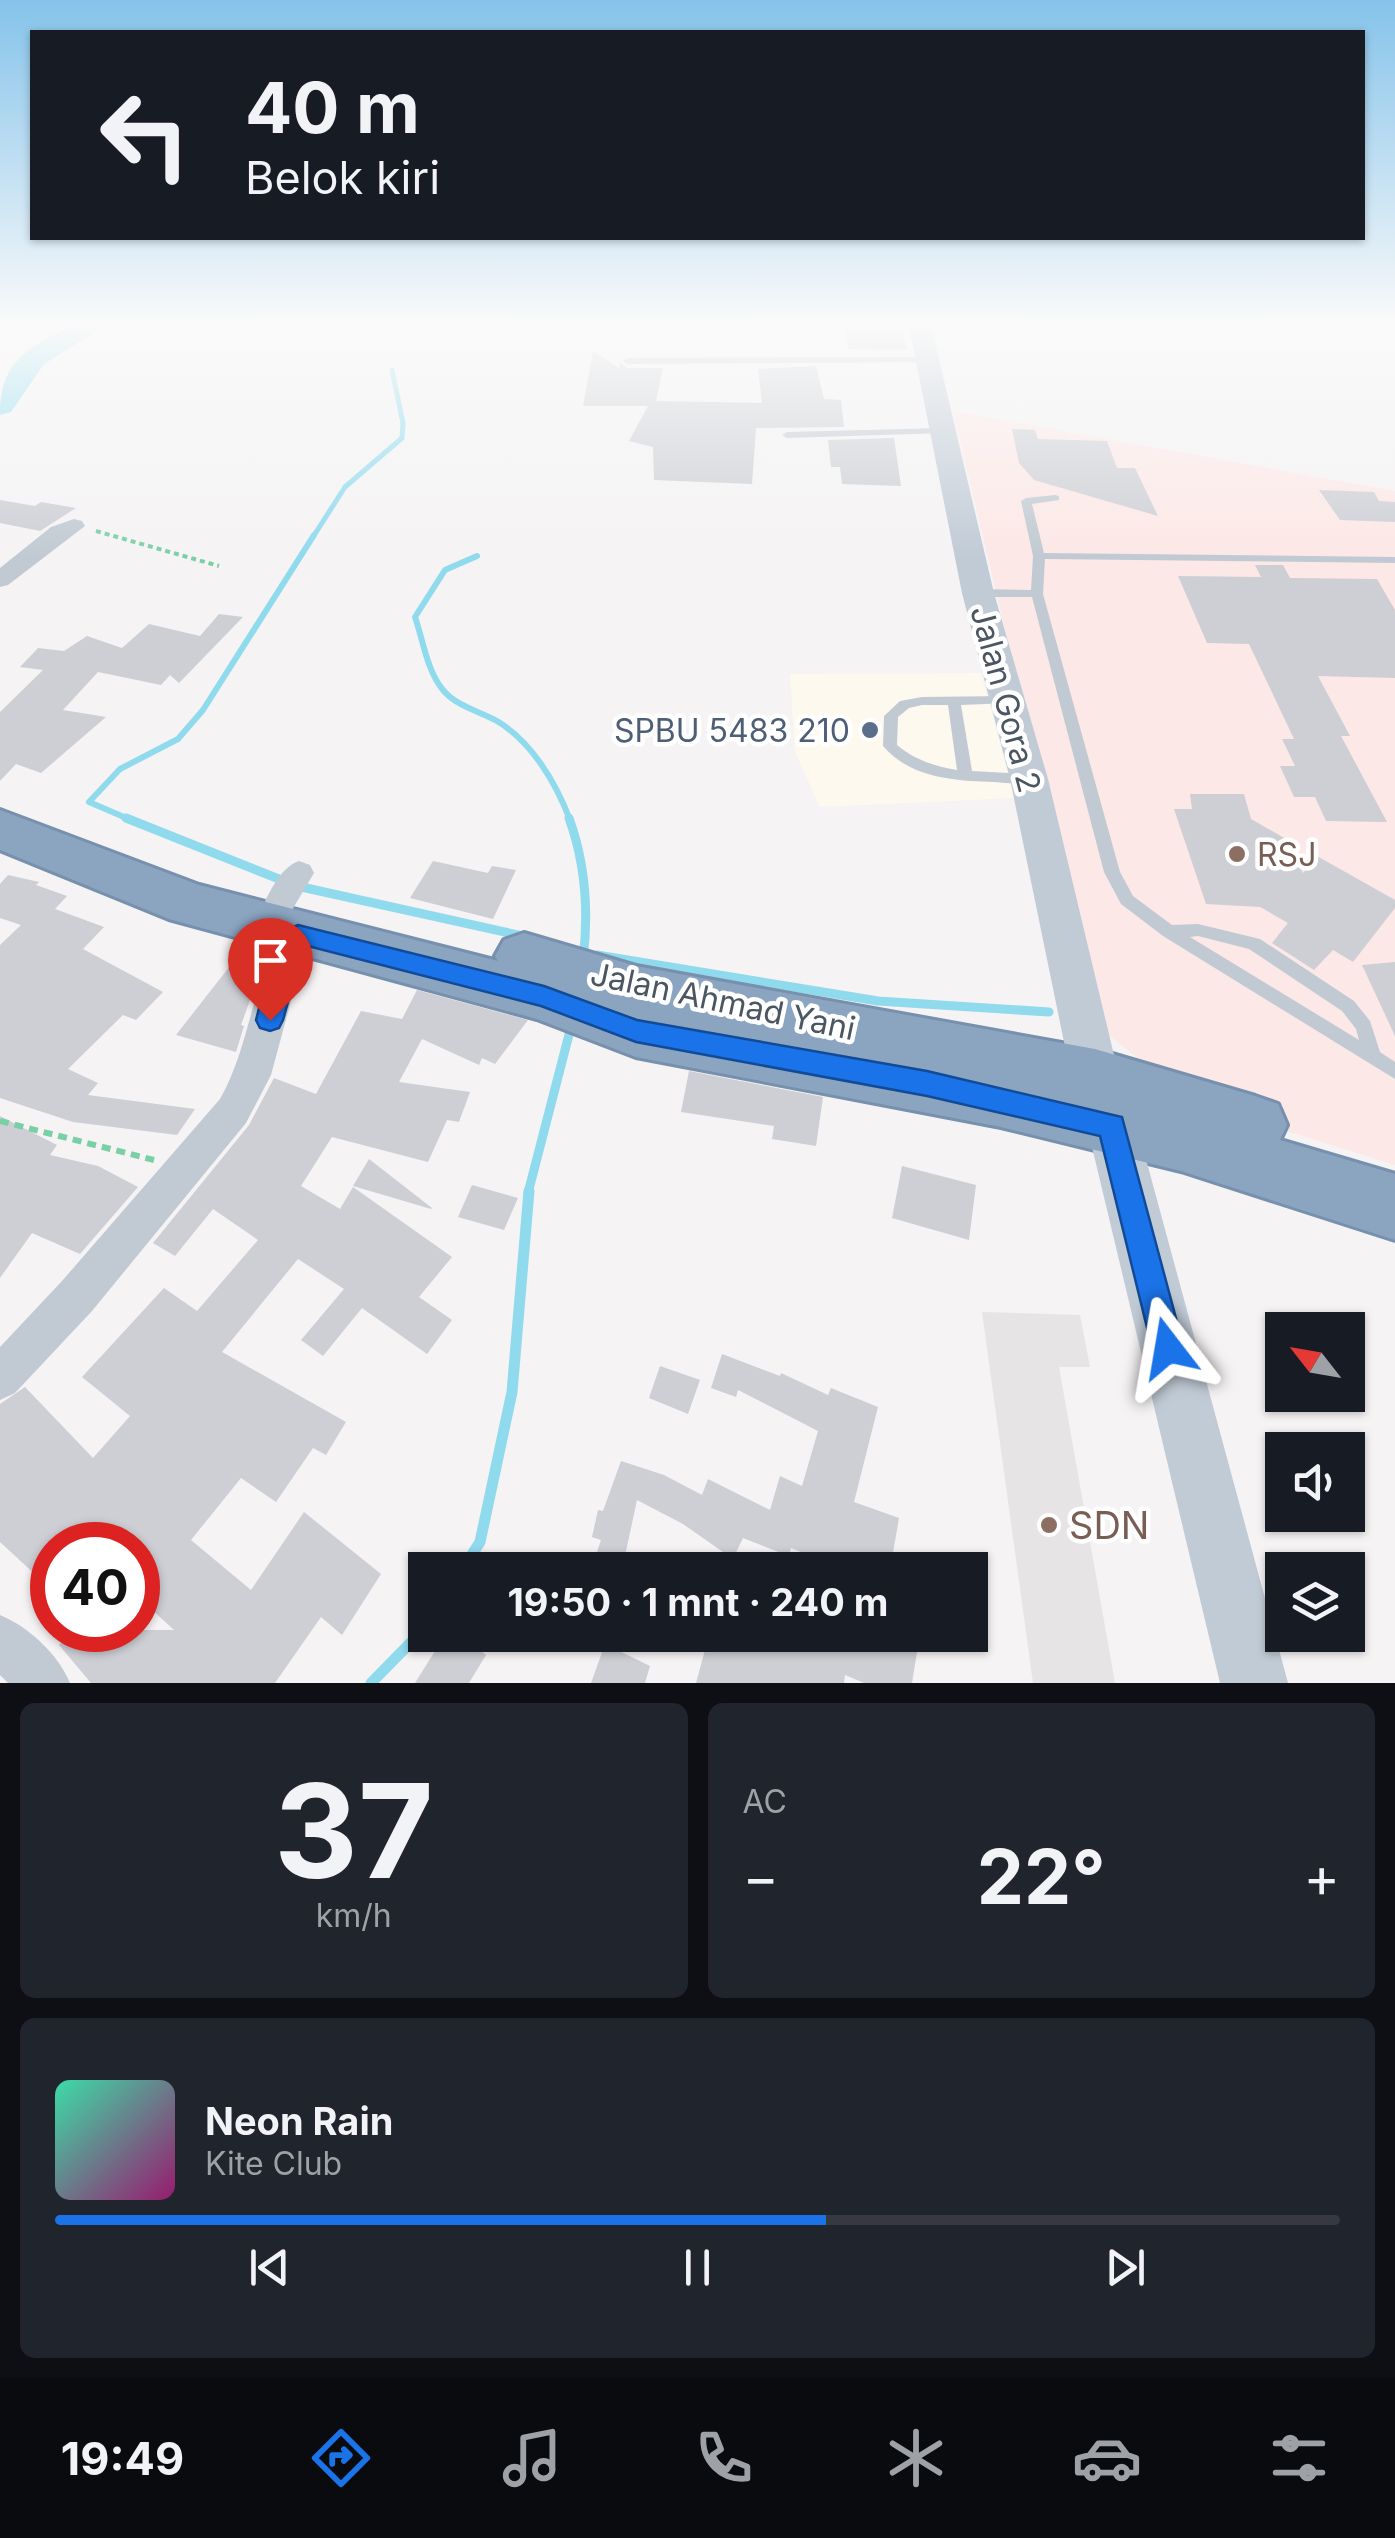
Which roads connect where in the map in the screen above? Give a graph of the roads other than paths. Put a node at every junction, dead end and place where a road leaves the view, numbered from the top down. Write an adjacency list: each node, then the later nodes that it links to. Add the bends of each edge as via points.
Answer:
1 (934, 400): 2 (street, Jalan Gora 2)
2 (941, 431): 3 (lane); 9 (street, Jalan Gora 2)
3 (787, 435)
4 (1055, 498): 6 (lane, via 1026,501)
5 (74, 526): 8 (street)
6 (1039, 556): 7 (lane); 10 (lane)
7 (1395, 560)
8 (0, 580)
9 (978, 592): 10 (lane); 12 (street, Jalan Gora 2)
10 (1038, 594): 18 (lane, via 1118,888)
11 (954, 700): 12 (lane); 13 (lane); 13 (lane, via 904,704 891,716 890,746 902,760 928,770)
12 (1006, 700): 14 (street, Jalan Gora 2)
13 (965, 773): 14 (lane)
14 (1029, 778): 21 (street, Jalan Gora 2)
15 (0, 794): 17 (highway)
16 (0, 829): 17 (highway, via 190,904)
17 (291, 900): 21 (highway, via 474,961 927,1084); 24 (street, via 290,946 253,1075 233,1112)
18 (1169, 932): 19 (lane); 19 (lane, via 1198,930 1254,944 1348,1006 1364,1026)
19 (1372, 1057): 20 (lane)
20 (1395, 1071)
21 (1104, 1101): 22 (highway); 23 (highway, via 1182,1141); 27 (street, Jalan Gora 2)
22 (1395, 1170)
23 (1395, 1207)
24 (0, 1378)
25 (0, 1640): 26 (street)
26 (44, 1683)
27 (1254, 1683)

